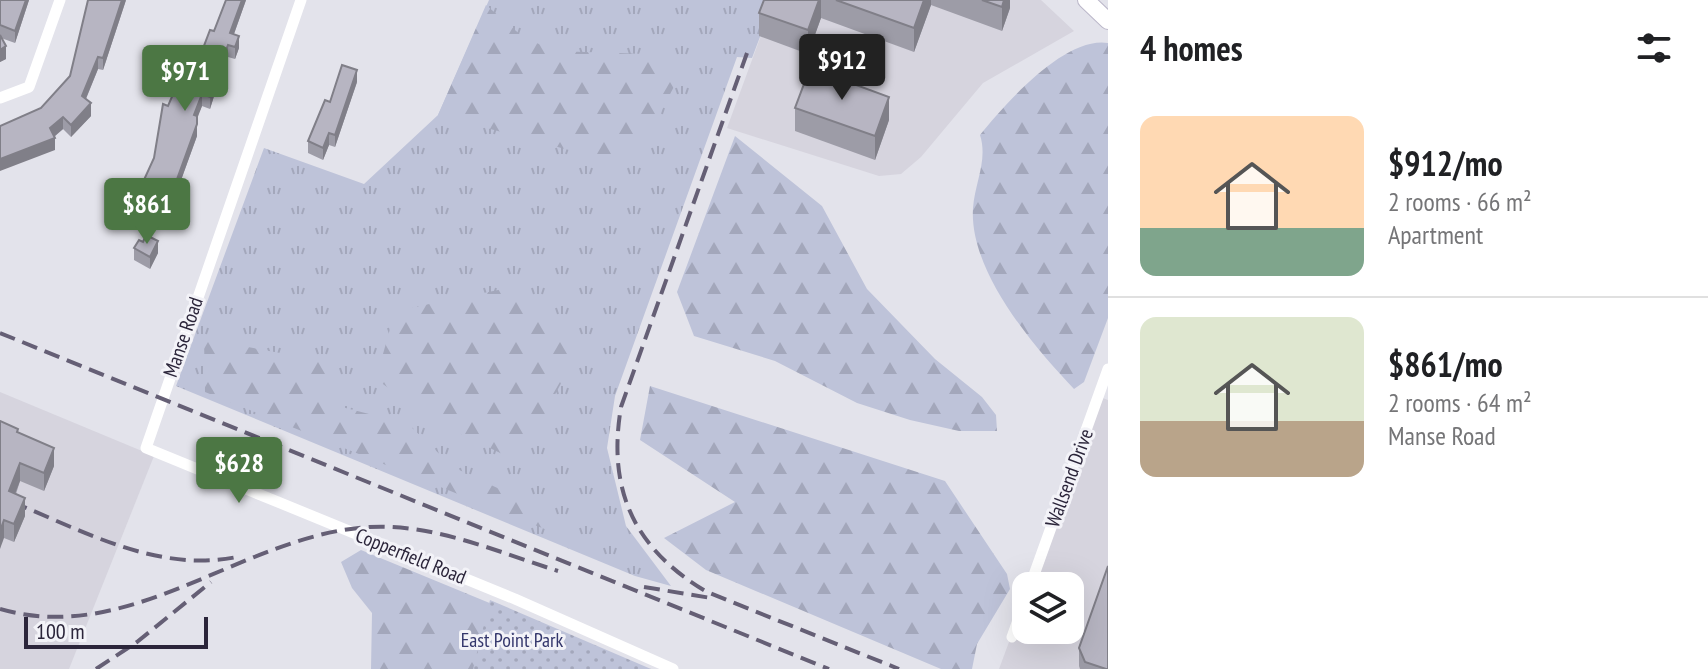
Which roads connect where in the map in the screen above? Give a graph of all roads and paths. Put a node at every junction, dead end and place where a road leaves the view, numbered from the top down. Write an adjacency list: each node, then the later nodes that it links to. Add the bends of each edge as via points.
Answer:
1 (60, 0): 5 (street, via 29,87)
2 (301, 0): 7 (street, Manse Road)
3 (1086, 0): 4 (street)
4 (1108, 21)
5 (0, 98)
6 (1108, 369): 8 (street, Wallsend Drive)
7 (146, 448): 9 (street, Copperfield Road)
8 (1035, 572)
9 (673, 669)

